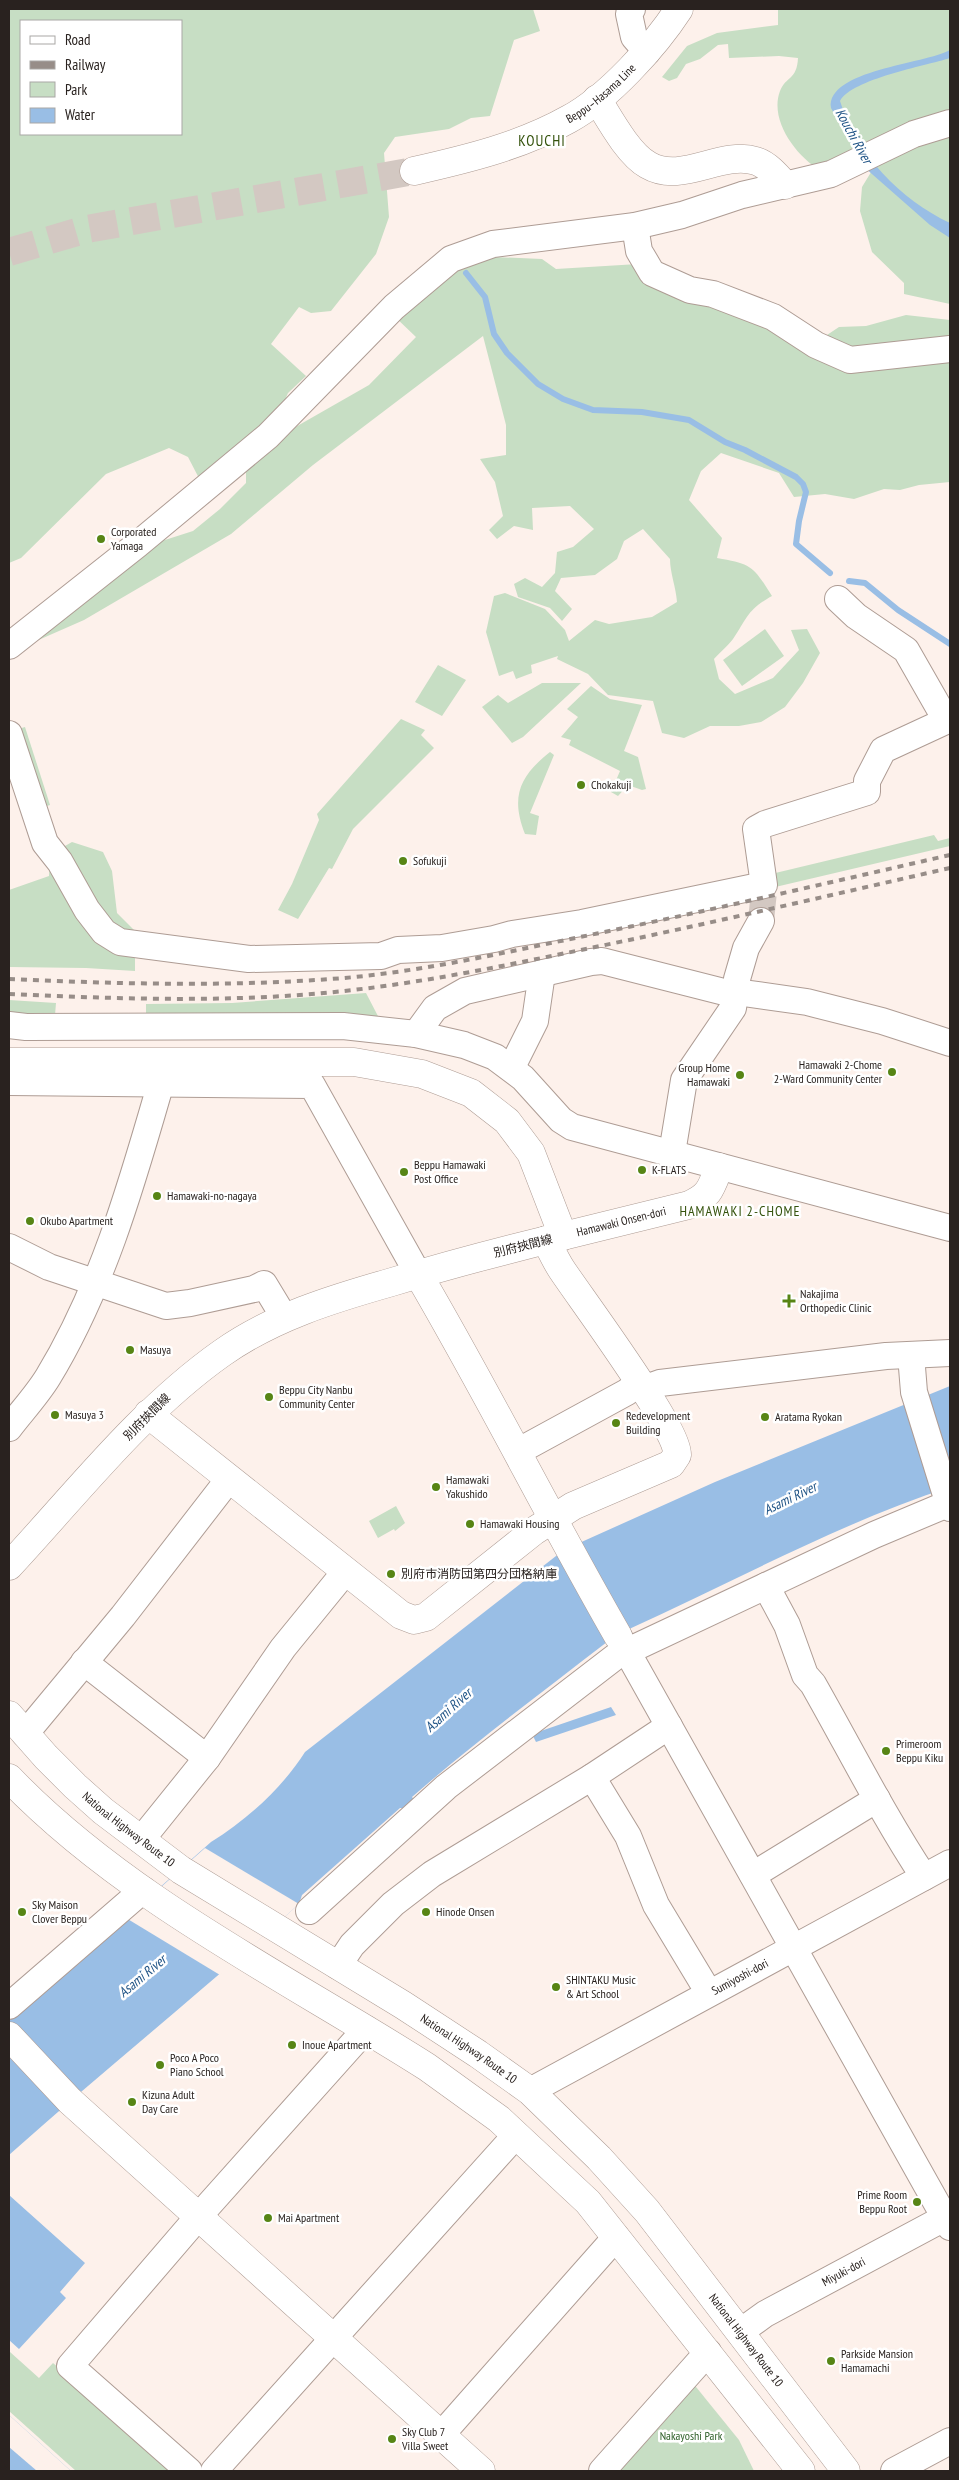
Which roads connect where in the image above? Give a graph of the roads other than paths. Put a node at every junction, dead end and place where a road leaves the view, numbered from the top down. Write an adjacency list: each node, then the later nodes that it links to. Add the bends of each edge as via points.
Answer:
1 (679, 9): 3 (main road, Beppu–Hasama Line)
2 (630, 10): 3 (street, via 634,36)
3 (647, 52): 4 (main road, Beppu–Hasama Line)
4 (597, 99): 6 (main road, Beppu–Hasama Line, via 572,118 519,142); 7 (main road, via 646,165 672,171 737,159 756,161)
5 (950, 123): 7 (street, via 914,134 831,174)
6 (414, 171)
7 (785, 185): 8 (street)
8 (635, 226): 9 (street, via 639,252 652,273 690,290 713,294 772,317 816,345 850,360); 11 (street, via 493,244 451,259 394,308 268,436)
9 (950, 349)
10 (838, 599): 12 (street, via 856,616 906,650)
11 (9, 646)
12 (948, 719): 13 (street, via 883,750 867,781 867,792 756,829 764,888 442,948 398,950 381,956 249,959 120,942 104,932 45,842)
13 (9, 734)
14 (761, 921): 16 (street, via 746,948)
15 (542, 973): 16 (street, via 602,961 728,993); 18 (street, via 478,987 450,999 435,1008); 21 (street, via 535,1022)
16 (736, 992): 19 (street, via 807,1002); 24 (street, via 733,1008 724,1025 684,1080)
17 (9, 1025): 18 (street, via 343,1026)
18 (416, 1034): 21 (street, via 464,1045)
19 (950, 1043)
20 (9, 1062): 27 (main road, 別府挾間線, via 354,1062 411,1071 446,1082 486,1103 531,1153)
21 (512, 1067): 24 (street, via 566,1124)
22 (9, 1082): 23 (street)
23 (158, 1084): 29 (street, via 312,1085); 30 (street, via 142,1148)
24 (672, 1153): 25 (street)
25 (719, 1167): 26 (street); 27 (main road, Hamawaki Onsen-dori, via 704,1199)
26 (950, 1228)
27 (554, 1238): 29 (main road, 別府挾間線); 34 (main road, via 562,1269)
28 (9, 1247): 30 (street, via 49,1267)
29 (418, 1274): 31 (main road, 別府挾間線); 37 (main road)
30 (95, 1284): 31 (street, via 166,1306 264,1284); 36 (street, via 47,1379)
31 (284, 1317): 35 (main road, 別府挾間線, via 222,1353)
32 (950, 1353): 33 (street)
33 (911, 1355): 34 (street, via 816,1363); 39 (street, via 914,1392)
34 (641, 1386): 37 (street); 40 (main road, via 675,1443 675,1460 574,1506)
35 (148, 1414): 38 (main road); 41 (main road, 別府挾間線)
36 (9, 1428)
37 (517, 1452): 40 (main road)
38 (229, 1479): 42 (main road); 45 (street)
39 (948, 1501): 43 (street)
40 (553, 1519): 42 (main road, via 431,1614 420,1619 402,1615); 44 (main road)
41 (9, 1566)
42 (345, 1572): 48 (street, via 283,1648)
43 (766, 1586): 44 (street); 51 (street, via 787,1626 805,1675)
44 (620, 1648): 47 (street); 57 (street, via 446,1787)
45 (84, 1662): 46 (street); 48 (street)
46 (17, 1725): 52 (main road, National Highway Route 10, via 75,1786)
47 (669, 1726): 50 (street); 54 (street)
48 (206, 1758): 52 (street)
49 (9, 1778): 56 (main road, via 75,1840)
50 (592, 1778): 59 (street, via 432,1874 393,1904 352,1945); 60 (street, via 628,1836 656,1905)
51 (876, 1799): 54 (street); 55 (street)
52 (141, 1840): 59 (main road, National Highway Route 10, via 181,1870)
53 (950, 1863): 55 (street, Sumiyoshi-dori)
54 (753, 1875): 58 (street)
55 (924, 1877): 58 (street, Sumiyoshi-dori)
56 (147, 1893): 61 (street); 62 (main road)
57 (309, 1911)
58 (793, 1947): 60 (street, Sumiyoshi-dori); 67 (street)
59 (338, 1966): 64 (main road, National Highway Route 10, via 470,2048)
60 (709, 1993): 64 (street, Sumiyoshi-dori)
61 (9, 2006)
62 (366, 2029): 65 (main road, via 456,2086); 66 (street)
63 (9, 2036): 66 (main road, via 70,2101)
64 (530, 2091): 69 (main road, National Highway Route 10, via 641,2204)
65 (516, 2135): 68 (main road, via 588,2202); 70 (street)
66 (198, 2217): 70 (main road); 74 (street, via 70,2366)
67 (949, 2220): 69 (street, Miyuki-dori, via 765,2314)
68 (616, 2237): 71 (main road); 72 (street)
69 (740, 2332): 79 (main road, National Highway Route 10)
70 (333, 2338): 72 (main road); 75 (street)
71 (708, 2352): 77 (street); 78 (main road)
72 (441, 2435): 76 (main road)
73 (950, 2441): 80 (street)
74 (189, 2471)
75 (214, 2471)
76 (481, 2471)
77 (602, 2471)
78 (800, 2471)
79 (846, 2471)
80 (894, 2471)

